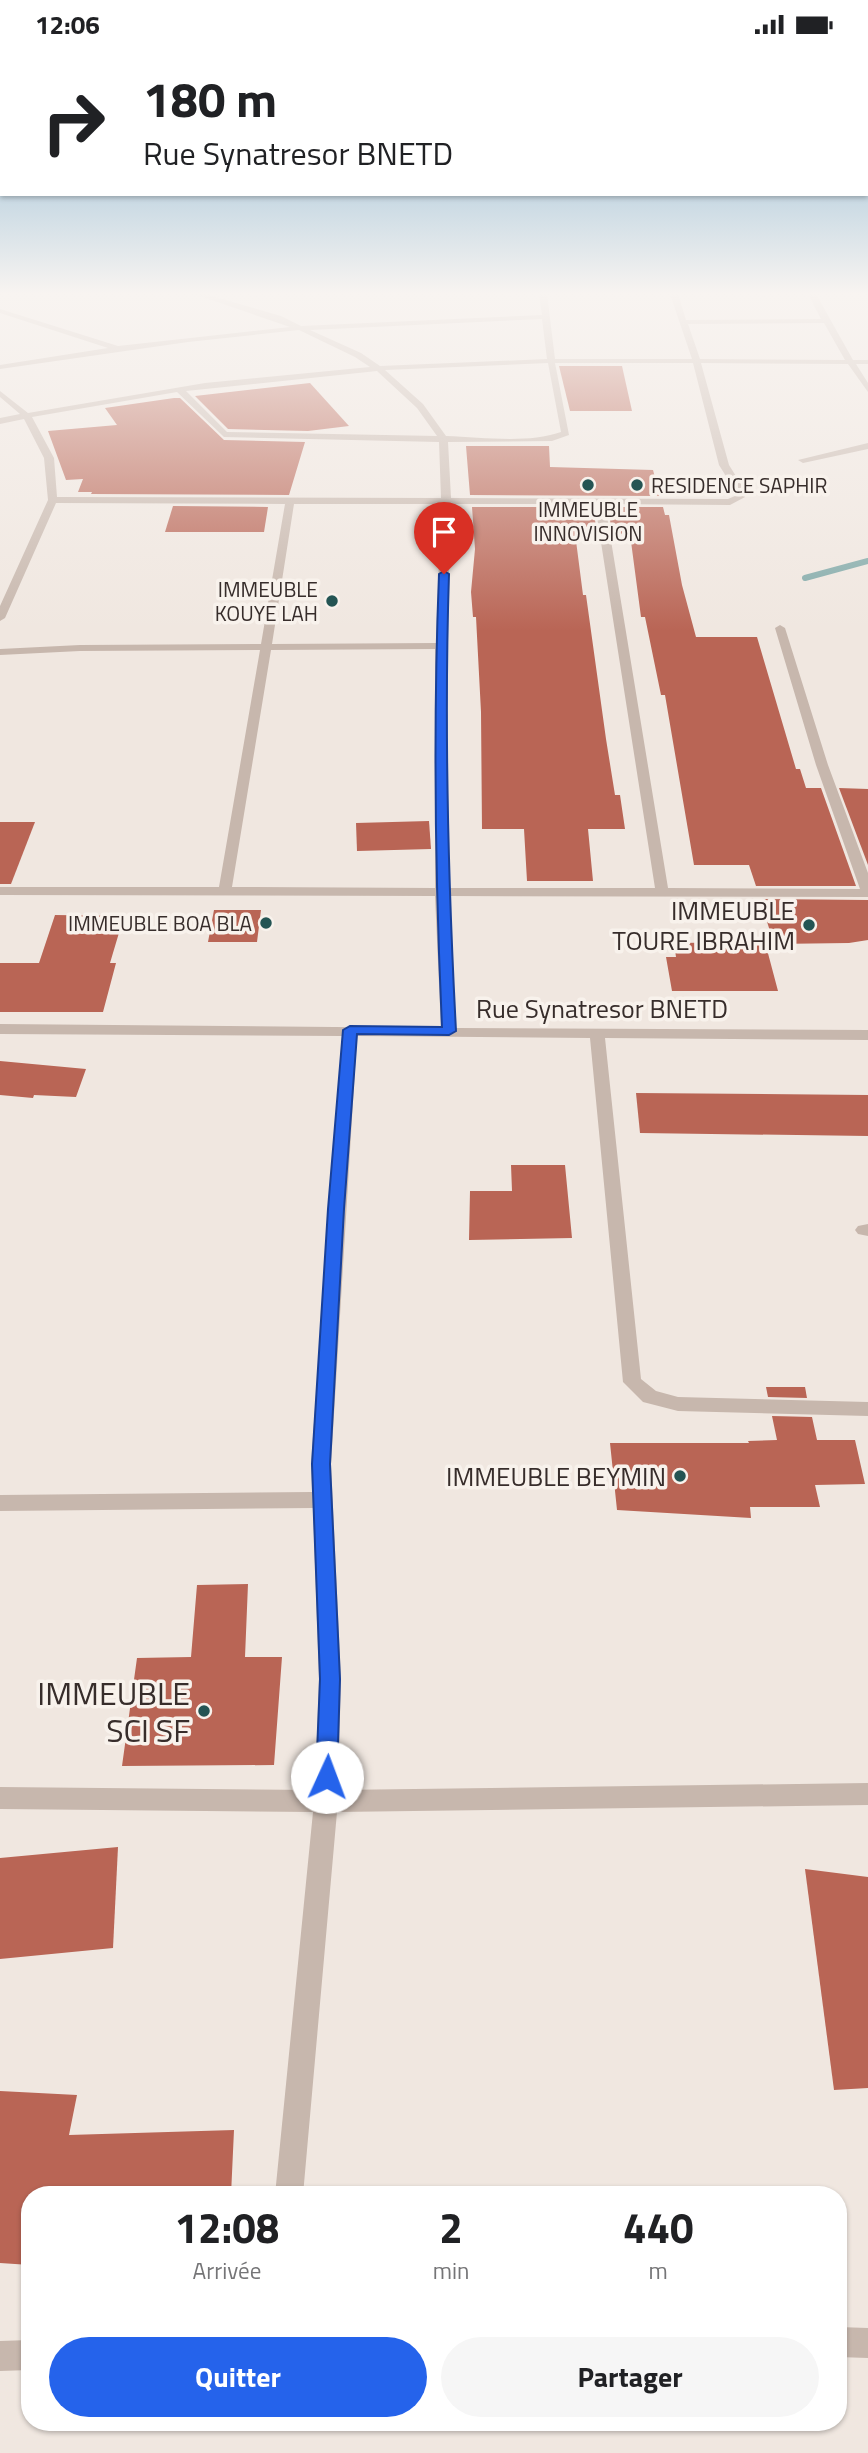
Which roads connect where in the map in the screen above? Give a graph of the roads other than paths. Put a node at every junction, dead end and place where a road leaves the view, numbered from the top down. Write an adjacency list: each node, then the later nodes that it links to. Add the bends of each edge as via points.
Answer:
1 (16, 406): 7 (street)
2 (81, 406): 7 (street)
3 (196, 406): 9 (street, via 224,434)
4 (420, 406): 9 (street)
5 (560, 406): 9 (street, via 566,433 541,439)
6 (709, 406): 15 (street, via 724,465 740,497 730,502)
7 (27, 415): 8 (street); 12 (street, via 48,458)
8 (0, 421)
9 (443, 439): 14 (street)
10 (868, 446): 11 (street)
11 (803, 460)
12 (53, 500): 13 (street); 16 (street, via 13,578)
13 (290, 501): 14 (street); 19 (street)
14 (446, 502): 15 (street); 18 (street)
15 (600, 503): 24 (street)
16 (0, 618)
17 (780, 628): 25 (street)
18 (441, 646): 19 (street); 23 (street)
19 (266, 647): 20 (street); 22 (street)
20 (0, 652)
21 (0, 891): 22 (street)
22 (225, 891): 23 (street)
23 (442, 891): 24 (street); 28 (street)
24 (662, 891): 25 (street)
25 (868, 892)
26 (0, 1029): 27 (street, Rue Synatresor BNETD)
27 (350, 1030): 28 (street, Rue Synatresor BNETD); 32 (street, via 321,1464)
28 (449, 1031): 29 (street, Rue Synatresor BNETD)
29 (597, 1033): 30 (street, Rue Synatresor BNETD); 31 (street, via 632,1382 650,1397 678,1404)
30 (868, 1035)
31 (868, 1409)
32 (323, 1500): 33 (street); 36 (street, via 330,1679)
33 (0, 1503)
34 (868, 1794): 36 (street)
35 (0, 1798): 36 (street)
36 (326, 1801): 37 (street)
37 (290, 2186)
38 (847, 2342): 39 (street)
39 (868, 2343)
40 (21, 2355): 41 (street)
41 (0, 2356)

